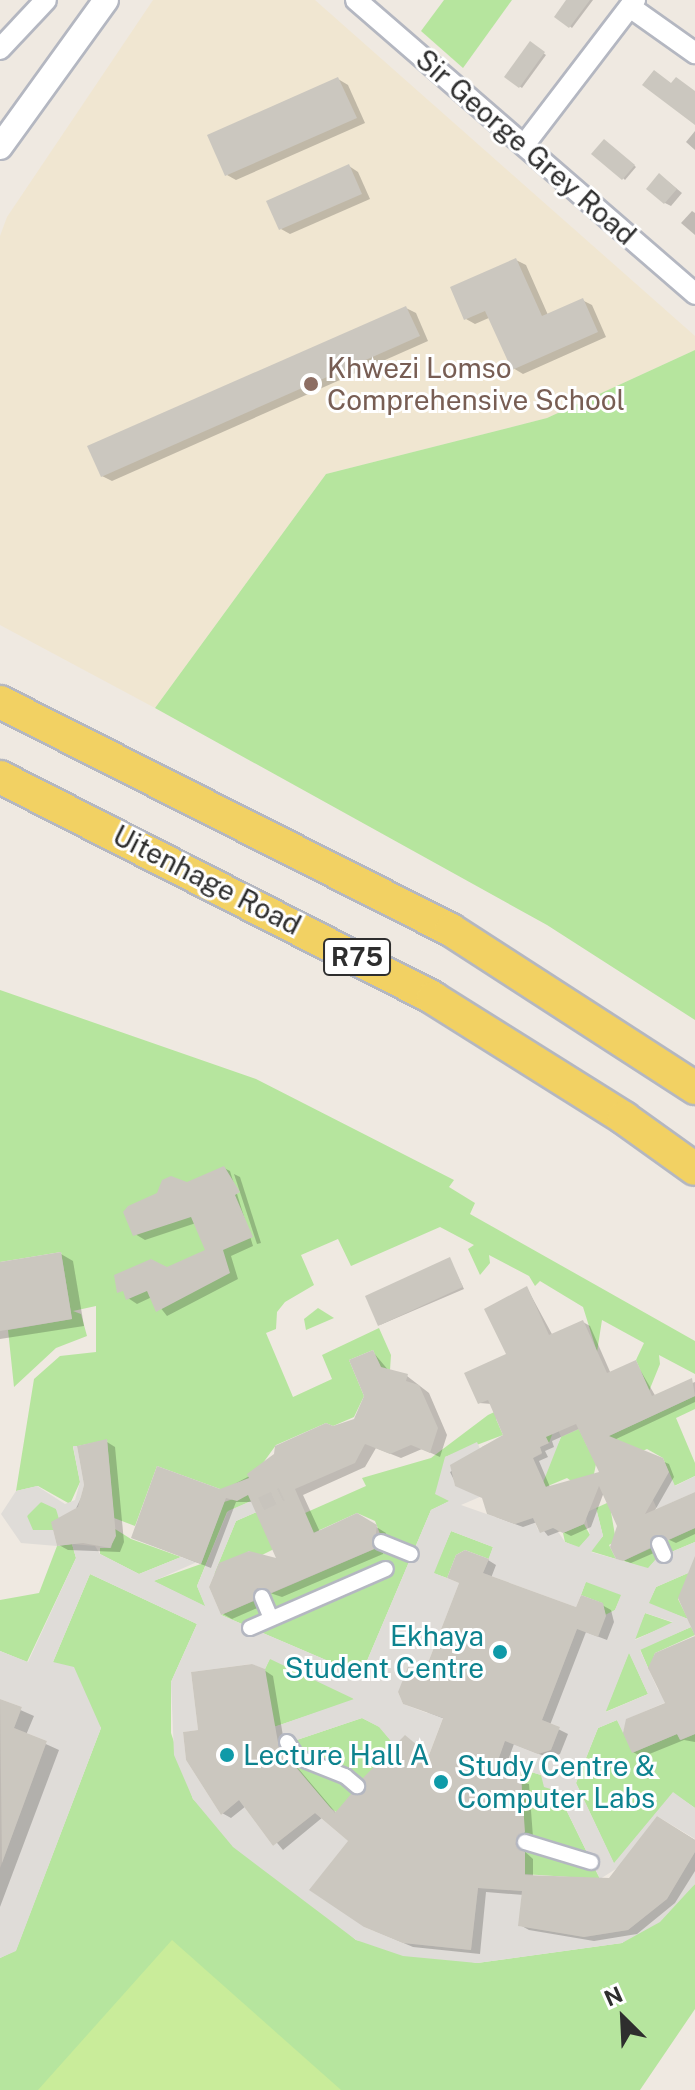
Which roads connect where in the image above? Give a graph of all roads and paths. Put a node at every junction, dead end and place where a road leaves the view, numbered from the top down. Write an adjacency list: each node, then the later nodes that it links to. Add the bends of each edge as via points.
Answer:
1 (46, 0): 5 (street)
2 (106, 0): 8 (street)
3 (356, 0): 7 (street, Sir George Grey Road)
4 (632, 3): 6 (street); 7 (street)
5 (0, 49)
6 (695, 53)
7 (524, 145): 9 (street, Sir George Grey Road)
8 (0, 147)
9 (695, 294)
10 (0, 702): 12 (main road, R75, via 451,930)
11 (0, 777): 13 (main road, Uitenhage Road / R75, via 433,998)
12 (695, 1088)
13 (695, 1169)
14 (381, 1542): 15 (street)
15 (411, 1554)
16 (386, 1569): 18 (street)
17 (262, 1597): 18 (street)
18 (271, 1618): 19 (street)
19 (250, 1628)
20 (287, 1742): 21 (street, via 297,1757)
21 (357, 1786)
22 (525, 1842): 23 (street)
23 (591, 1862)

